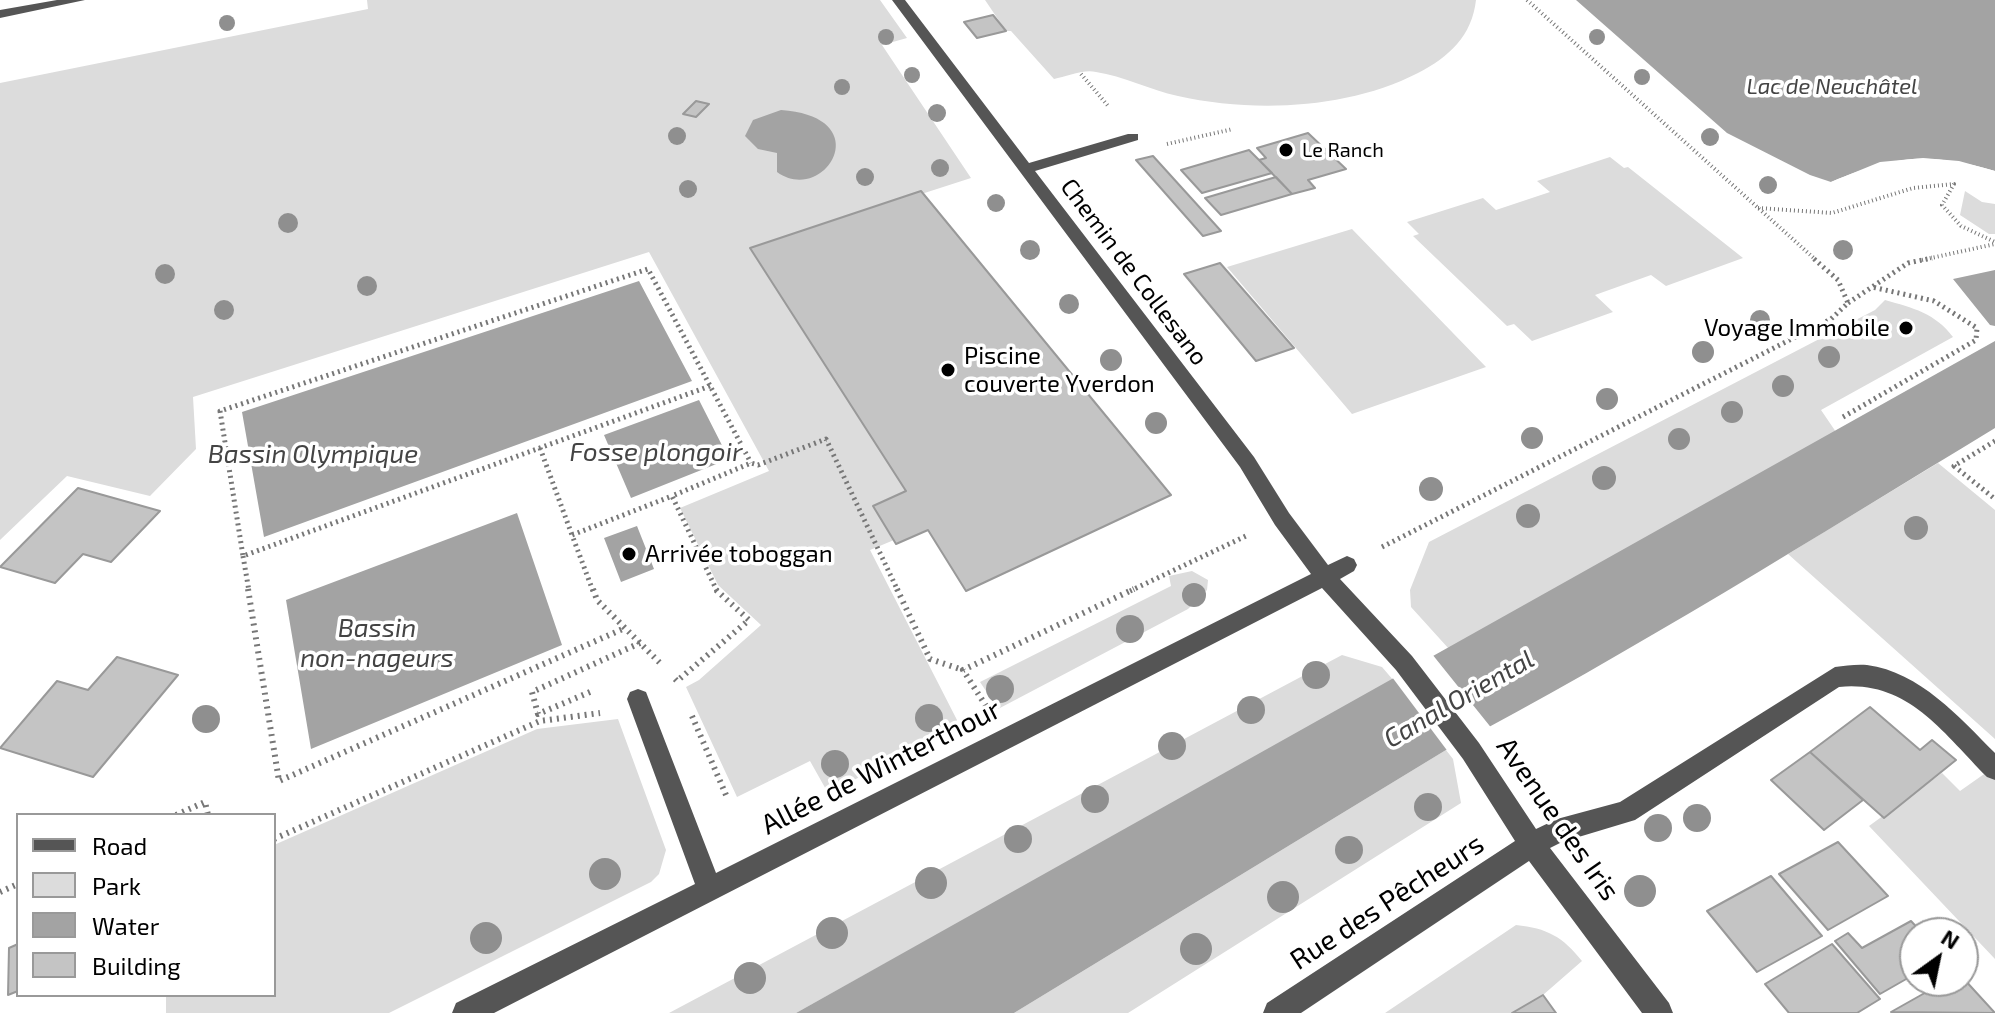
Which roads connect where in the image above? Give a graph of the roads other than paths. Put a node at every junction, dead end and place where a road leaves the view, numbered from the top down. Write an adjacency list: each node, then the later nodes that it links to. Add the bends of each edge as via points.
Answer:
1 (79, 0): 3 (street)
2 (898, 0): 5 (street, Chemin de Collesano)
3 (0, 14)
4 (1133, 137): 5 (street)
5 (1027, 168): 7 (street, Chemin de Collesano, via 1247,462)
6 (1347, 565): 7 (street, Allée de Winterthour)
7 (1325, 577): 10 (street, Avenue des Iris, via 1404,663 1471,751); 11 (street, Allée de Winterthour)
8 (638, 699): 11 (street)
9 (1995, 769): 10 (street, Rue des Pêcheurs, via 1938,712 1897,685 1868,675 1835,677 1626,812 1557,831)
10 (1532, 845): 13 (street, Rue des Pêcheurs); 14 (street, Avenue des Iris)
11 (709, 888): 12 (street, Allée de Winterthour)
12 (466, 1013)
13 (1277, 1013)
14 (1659, 1013)

